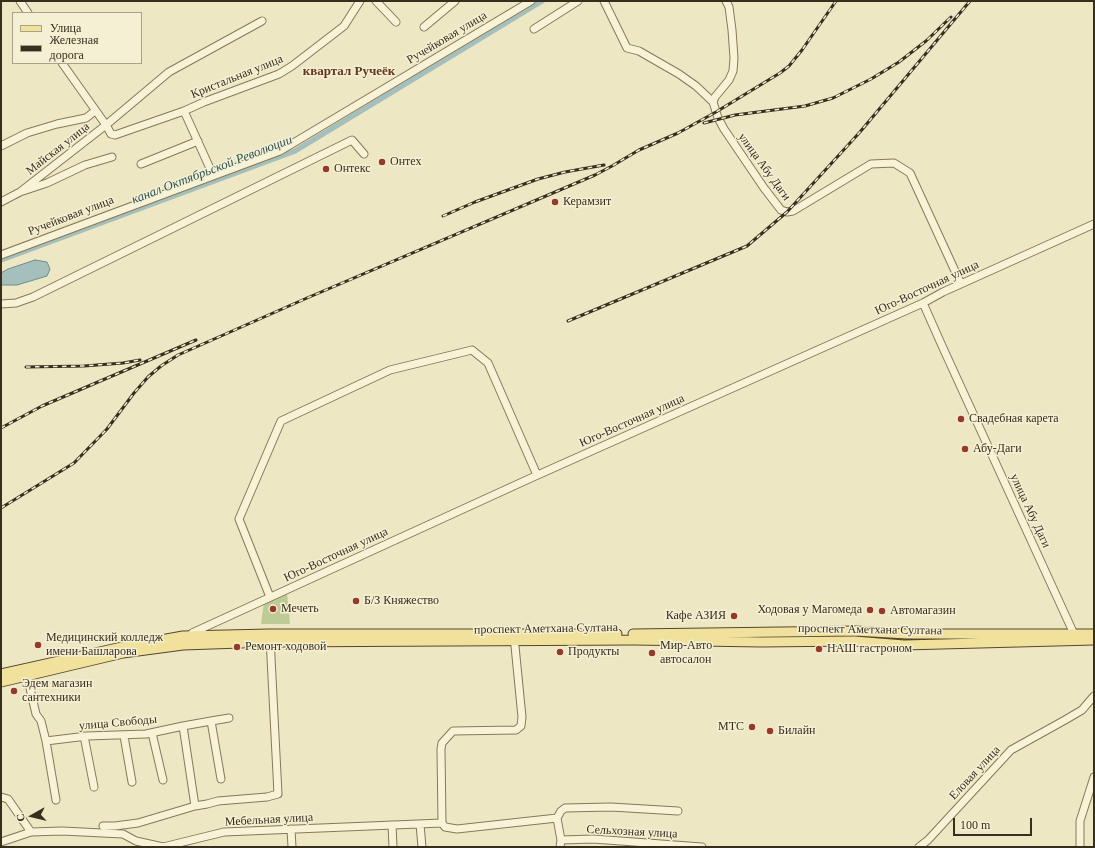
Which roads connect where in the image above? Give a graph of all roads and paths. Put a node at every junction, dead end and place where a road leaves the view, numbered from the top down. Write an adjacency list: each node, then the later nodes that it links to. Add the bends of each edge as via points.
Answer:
1 (20, 1): 9 (street)
2 (360, 1): 17 (street, Кристальная улица, via 344,26 292,66)
3 (376, 1): 11 (street)
4 (455, 1): 12 (street)
5 (531, 1): 24 (street, Ручейковая улица, via 280,151)
6 (578, 1): 13 (street)
7 (604, 1): 15 (street, via 627,48 638,51 679,74)
8 (726, 1): 15 (street, via 732,30 733,71)
9 (27, 12)
10 (262, 21): 18 (street, via 168,72)
11 (396, 22)
12 (424, 27)
13 (534, 29)
14 (63, 64): 16 (street, Майская улица)
15 (713, 102): 29 (street, улица Абу Даги, via 724,129 750,168 782,210 787,212 793,211 871,164 894,163 910,173)
16 (95, 111): 18 (street, Майская улица); 20 (street, via 86,118 27,132)
17 (184, 111): 18 (street, Кристальная улица, via 115,135 110,134); 19 (street)
18 (106, 125): 25 (street, Майская улица)
19 (198, 141): 23 (street); 24 (street)
20 (1, 146)
21 (364, 154): 31 (street, via 352,140 33,297 16,303)
22 (112, 157): 25 (street, Майская улица, via 85,165)
23 (141, 164)
24 (213, 175): 28 (street, Ручейковая улица)
25 (20, 192): 26 (street, Майская улица)
26 (1, 202)
27 (1094, 224): 29 (street, Юго-Восточная улица)
28 (1, 255)
29 (961, 284): 30 (street, Юго-Восточная улица)
30 (923, 303): 32 (street, Юго-Восточная улица); 36 (street, улица Абу Даги)
31 (1, 304)
32 (537, 475): 33 (street, Юго-Восточная улица); 33 (street, via 488,364 472,350 383,373 281,420 239,520)
33 (270, 597): 35 (street, Юго-Восточная улица)
34 (1094, 634): 36 (main road)
35 (190, 636): 37 (main road); 40 (street, Юго-Восточная улица); 41 (main road, via 122,647)
36 (1073, 637): 38 (main road, via 855,631); 39 (main road)
37 (270, 638): 38 (main road); 40 (main road); 59 (street, via 278,794)
38 (514, 638): 63 (street, via 521,726 516,730 453,731 442,743)
39 (1094, 640)
40 (183, 645): 41 (main road)
41 (26, 671): 42 (main road); 43 (main road); 51 (street, via 36,714 41,721)
42 (1, 674)
43 (1, 682)
44 (1094, 696): 75 (street, Еловая улица, via 1082,710 1011,750)
45 (229, 718): 46 (street, улица Свободы)
46 (212, 721): 47 (street, улица Свободы); 53 (street)
47 (183, 726): 48 (street, улица Свободы); 59 (street)
48 (152, 733): 50 (street, улица Свободы); 54 (street)
49 (84, 736): 50 (street, улица Свободы); 51 (street, улица Свободы); 56 (street)
50 (124, 736): 55 (street)
51 (46, 741): 58 (street)
52 (1094, 777): 76 (street, via 1080,821)
53 (221, 779)
54 (162, 780)
55 (132, 782)
56 (94, 787)
57 (1, 797): 67 (street, via 8,799)
58 (56, 800)
59 (195, 806): 65 (street, via 138,823)
60 (678, 812): 61 (street, via 611,807 565,808)
61 (558, 818): 63 (street, Мебельная улица, via 457,829 445,828); 69 (street)
62 (420, 824): 63 (street, Мебельная улица); 64 (street, Мебельная улица); 73 (street)
63 (442, 824)
64 (392, 825): 66 (street, Мебельная улица); 72 (street)
65 (103, 826)
66 (291, 829): 70 (street, Мебельная улица, via 224,832); 71 (street)
67 (31, 832): 68 (street, Мебельная улица); 70 (street, Мебельная улица, via 123,834 136,841)
68 (1, 842)
69 (560, 843): 74 (street, Сельхозная улица, via 593,839)
70 (163, 847)
71 (292, 847)
72 (394, 847)
73 (422, 847)
74 (702, 847)
75 (919, 847)
76 (1080, 847)

